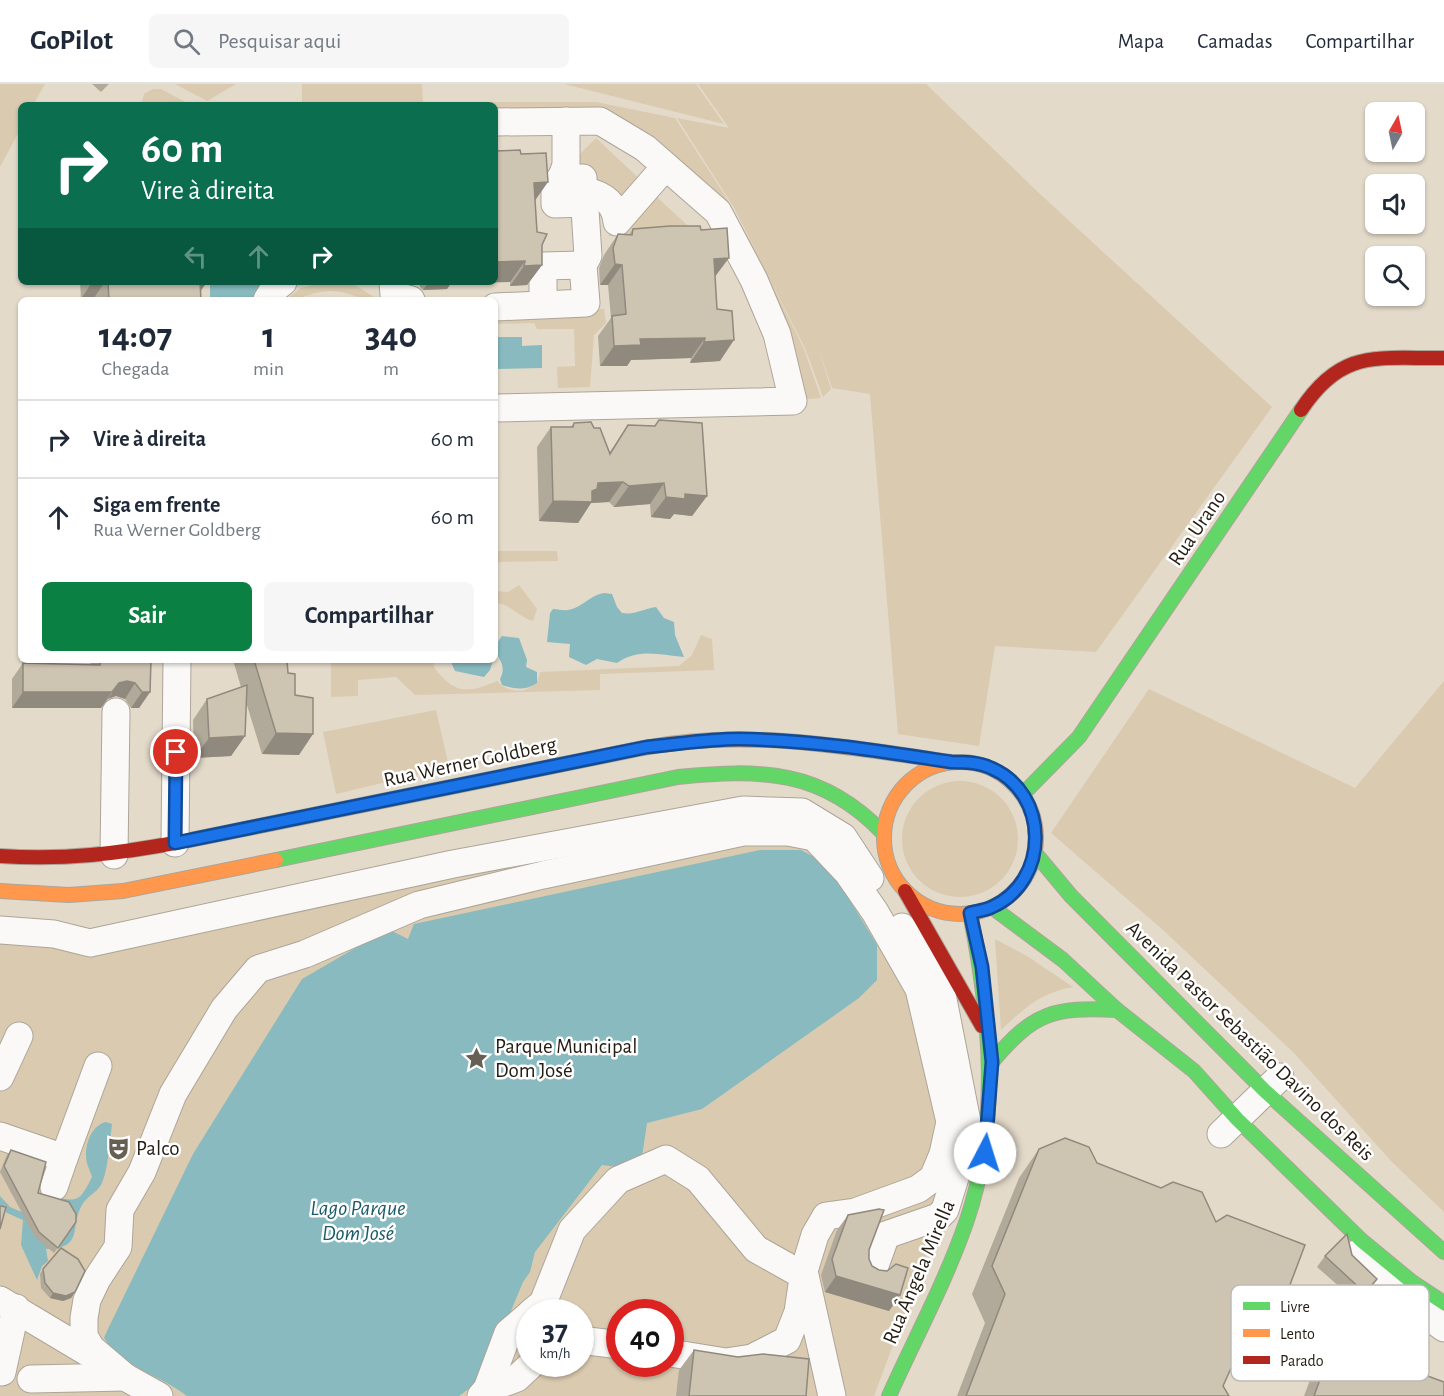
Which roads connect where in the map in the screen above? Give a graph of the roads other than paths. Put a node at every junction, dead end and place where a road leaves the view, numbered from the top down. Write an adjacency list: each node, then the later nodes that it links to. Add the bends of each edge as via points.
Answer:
1 (566, 121): 2 (street); 3 (street, via 600,121 645,148); 4 (street, via 566,165)
2 (498, 122)
3 (665, 167): 4 (street, via 617,222 610,202 597,193); 13 (street, via 718,212 777,334 793,400)
4 (576, 191): 5 (street, via 588,256)
5 (583, 265): 10 (street, via 543,266); 10 (street, via 586,303)
6 (279, 285): 8 (street)
7 (393, 285): 9 (street, via 394,295)
8 (269, 297)
9 (401, 297)
10 (543, 304): 11 (street)
11 (498, 307)
12 (1444, 357): 17 (main road, Rua Urano, via 1359,363 1332,373 1318,387 1079,737)
13 (498, 408)
14 (177, 663): 19 (street)
15 (116, 712): 21 (street)
16 (951, 762): 17 (main road, via 972,762 992,768); 18 (main road, via 925,769 904,785 890,807); 19 (main road, Rua Werner Goldberg, via 819,742 737,739 647,747)
17 (1023, 794): 20 (main road, via 1035,822)
18 (883, 833): 23 (main road, via 858,807 799,778 719,772 678,777 123,891 69,895); 24 (main road, via 889,864)
19 (175, 843): 21 (main road, Rua Werner Goldberg)
20 (1035, 853): 25 (main road, via 1027,876 1012,894); 34 (main road, Avenida Pastor Sebastião Davino dos Reis, via 1071,896)
21 (114, 855): 22 (main road, Rua Werner Goldberg, via 44,859)
22 (0, 856)
23 (0, 891)
24 (905, 891): 26 (main road, via 924,905 947,913); 30 (main road)
25 (992, 908): 26 (main road); 28 (main road, via 1063,960)
26 (970, 913): 30 (main road, Rua Ângela Mirella, via 982,967)
27 (0, 930): 42 (street, via 54,934 90,943 453,864 732,813 802,812 843,837 940,984 969,1132 945,1210 938,1217 886,1235)
28 (1117, 1010): 31 (main road, via 1076,1007 1052,1011 1031,1021); 35 (main road, via 1194,1071)
29 (19, 1035): 33 (street)
30 (989, 1038): 31 (main road, Rua Ângela Mirella)
31 (992, 1062): 60 (main road, Rua Ângela Mirella, via 985,1153 975,1195)
32 (98, 1066): 37 (street)
33 (0, 1077)
34 (1273, 1084): 35 (street); 40 (main road, Avenida Pastor Sebastião Davino dos Reis)
35 (1229, 1127): 44 (main road)
36 (0, 1136): 37 (street)
37 (64, 1158): 38 (street)
38 (54, 1187)
39 (1352, 1251): 43 (street)
40 (1444, 1252)
41 (804, 1271): 46 (street, via 796,1272 756,1249 698,1179 666,1159 618,1180 572,1230); 52 (street, via 798,1312 787,1340 752,1358 726,1362); 54 (street, via 826,1216 855,1212 918,1189 933,1178 950,1122 919,989 848,873 814,837 788,832 743,832 419,905 305,954 258,969 224,1008 172,1094 142,1172 120,1210 118,1247 87,1300 84,1336 91,1348); 59 (street)
42 (873, 1271)
43 (1386, 1285)
44 (1417, 1285)
45 (1429, 1293): 47 (main road)
46 (543, 1299)
47 (1444, 1303)
48 (8, 1304): 53 (street); 54 (street)
49 (1429, 1317): 51 (street)
50 (516, 1327): 57 (street, via 508,1333)
51 (1444, 1328)
52 (684, 1355)
53 (1, 1372): 56 (street)
54 (125, 1377): 56 (street); 58 (street)
55 (518, 1377): 57 (street)
56 (30, 1388)
57 (484, 1392)
58 (159, 1396)
59 (832, 1396)
60 (889, 1396)

